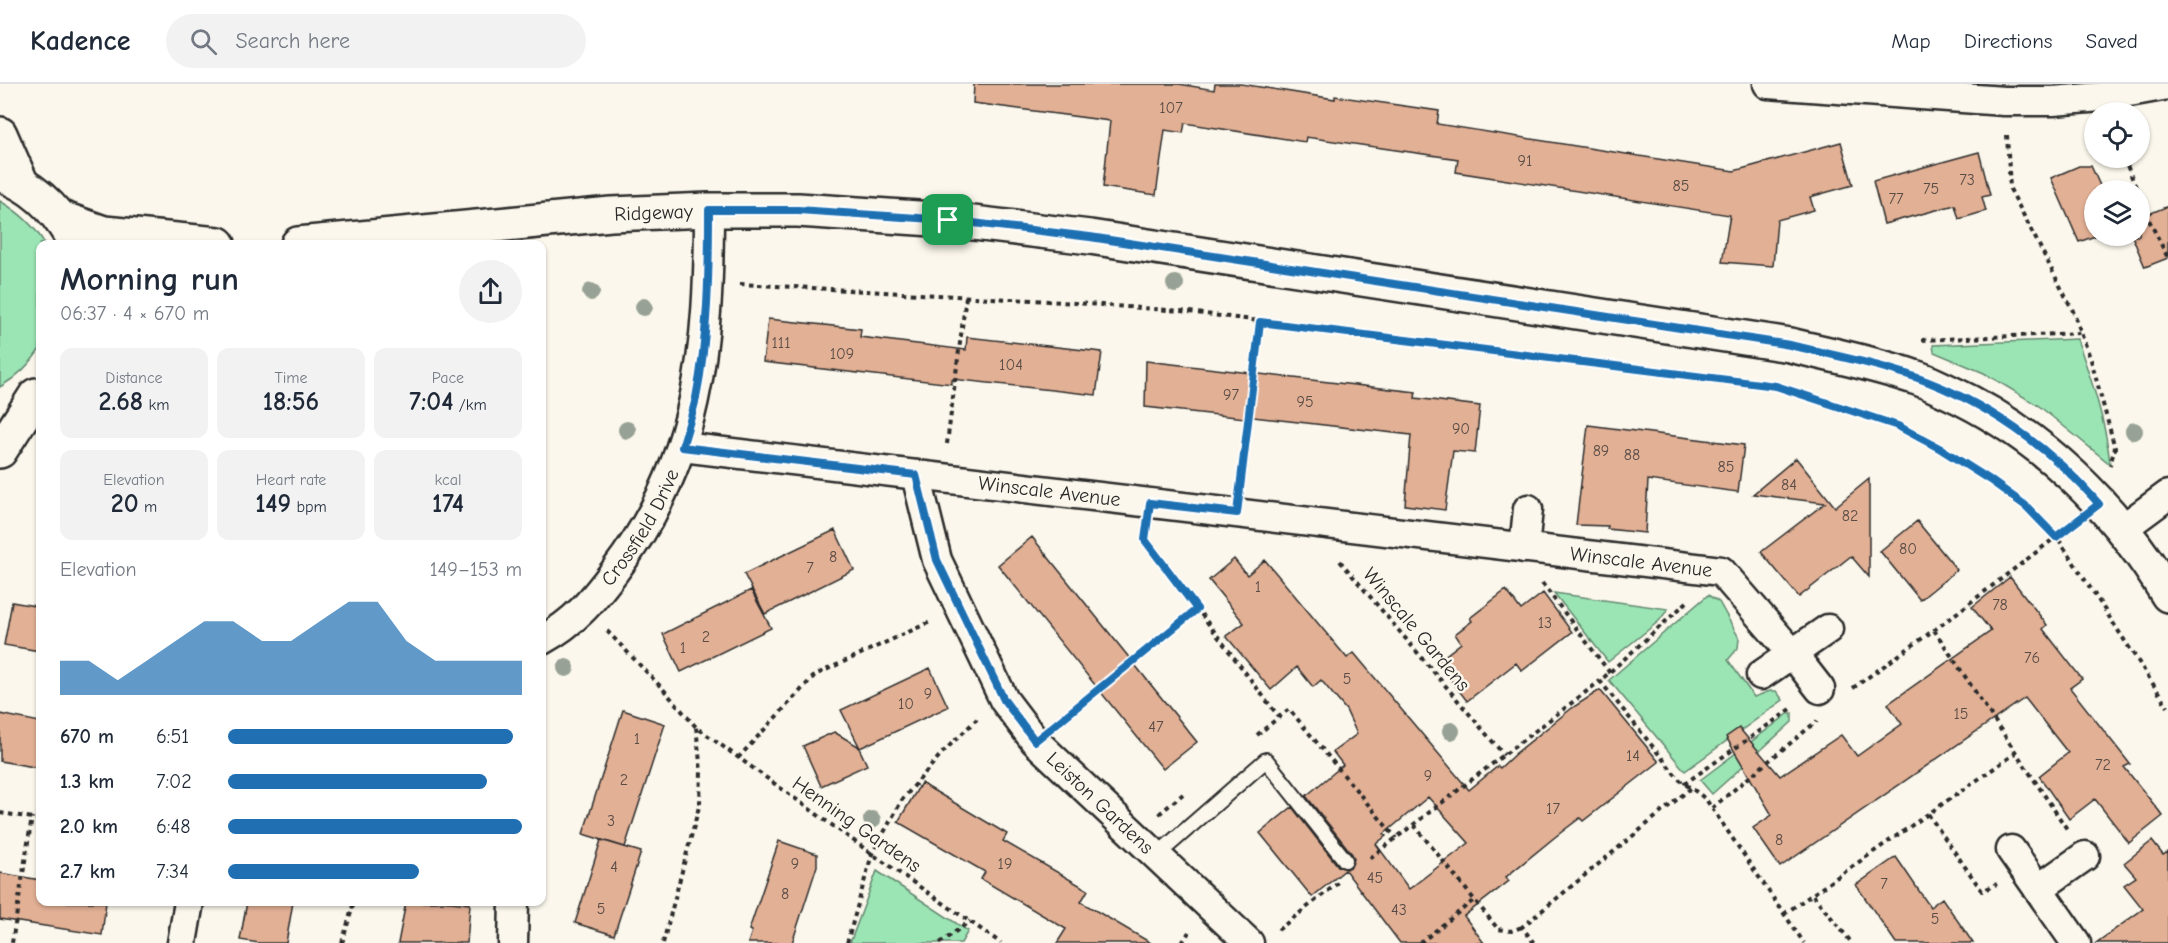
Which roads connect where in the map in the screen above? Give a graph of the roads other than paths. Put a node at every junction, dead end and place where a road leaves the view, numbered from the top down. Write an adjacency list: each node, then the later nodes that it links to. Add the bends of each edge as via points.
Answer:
1 (1768, 84): 2 (street, via 2004,101 2101,97)
2 (2168, 85)
3 (0, 134): 4 (street)
4 (10, 178): 6 (street, via 43,198)
5 (709, 210): 8 (street, Ridgeway, via 611,214); 12 (street, Crossfield Drive, via 709,282 695,399); 17 (street, Ridgeway, via 798,210 948,220 1078,235 1790,345 1916,377 1982,407 2051,455)
6 (68, 231): 7 (street)
7 (177, 240)
8 (340, 240)
9 (36, 394): 11 (street)
10 (36, 396): 13 (street)
11 (0, 414)
12 (682, 447): 14 (street, Winscale Avenue); 21 (street, Crossfield Drive, via 649,520 623,561 586,608)
13 (0, 451)
14 (929, 477): 18 (street, Winscale Avenue); 25 (street, Leiston Gardens, via 937,560 1004,700 1035,741)
15 (2168, 495): 17 (street)
16 (1528, 509): 18 (street)
17 (2122, 529): 19 (street, Ridgeway)
18 (1524, 548): 22 (street, Winscale Avenue, via 1721,571)
19 (2168, 595)
20 (1828, 629): 22 (street)
21 (546, 637)
22 (1792, 653): 23 (street); 24 (street, Winscale Avenue)
23 (1761, 675)
24 (1820, 689)
25 (1156, 856): 27 (lane, via 1266,760); 32 (street, Leiston Gardens)
26 (2085, 856): 33 (street, via 2025,870)
27 (1345, 861)
28 (188, 906): 30 (street)
29 (514, 906): 31 (street)
30 (182, 943)
31 (513, 943)
32 (1249, 943)
33 (2076, 943)

